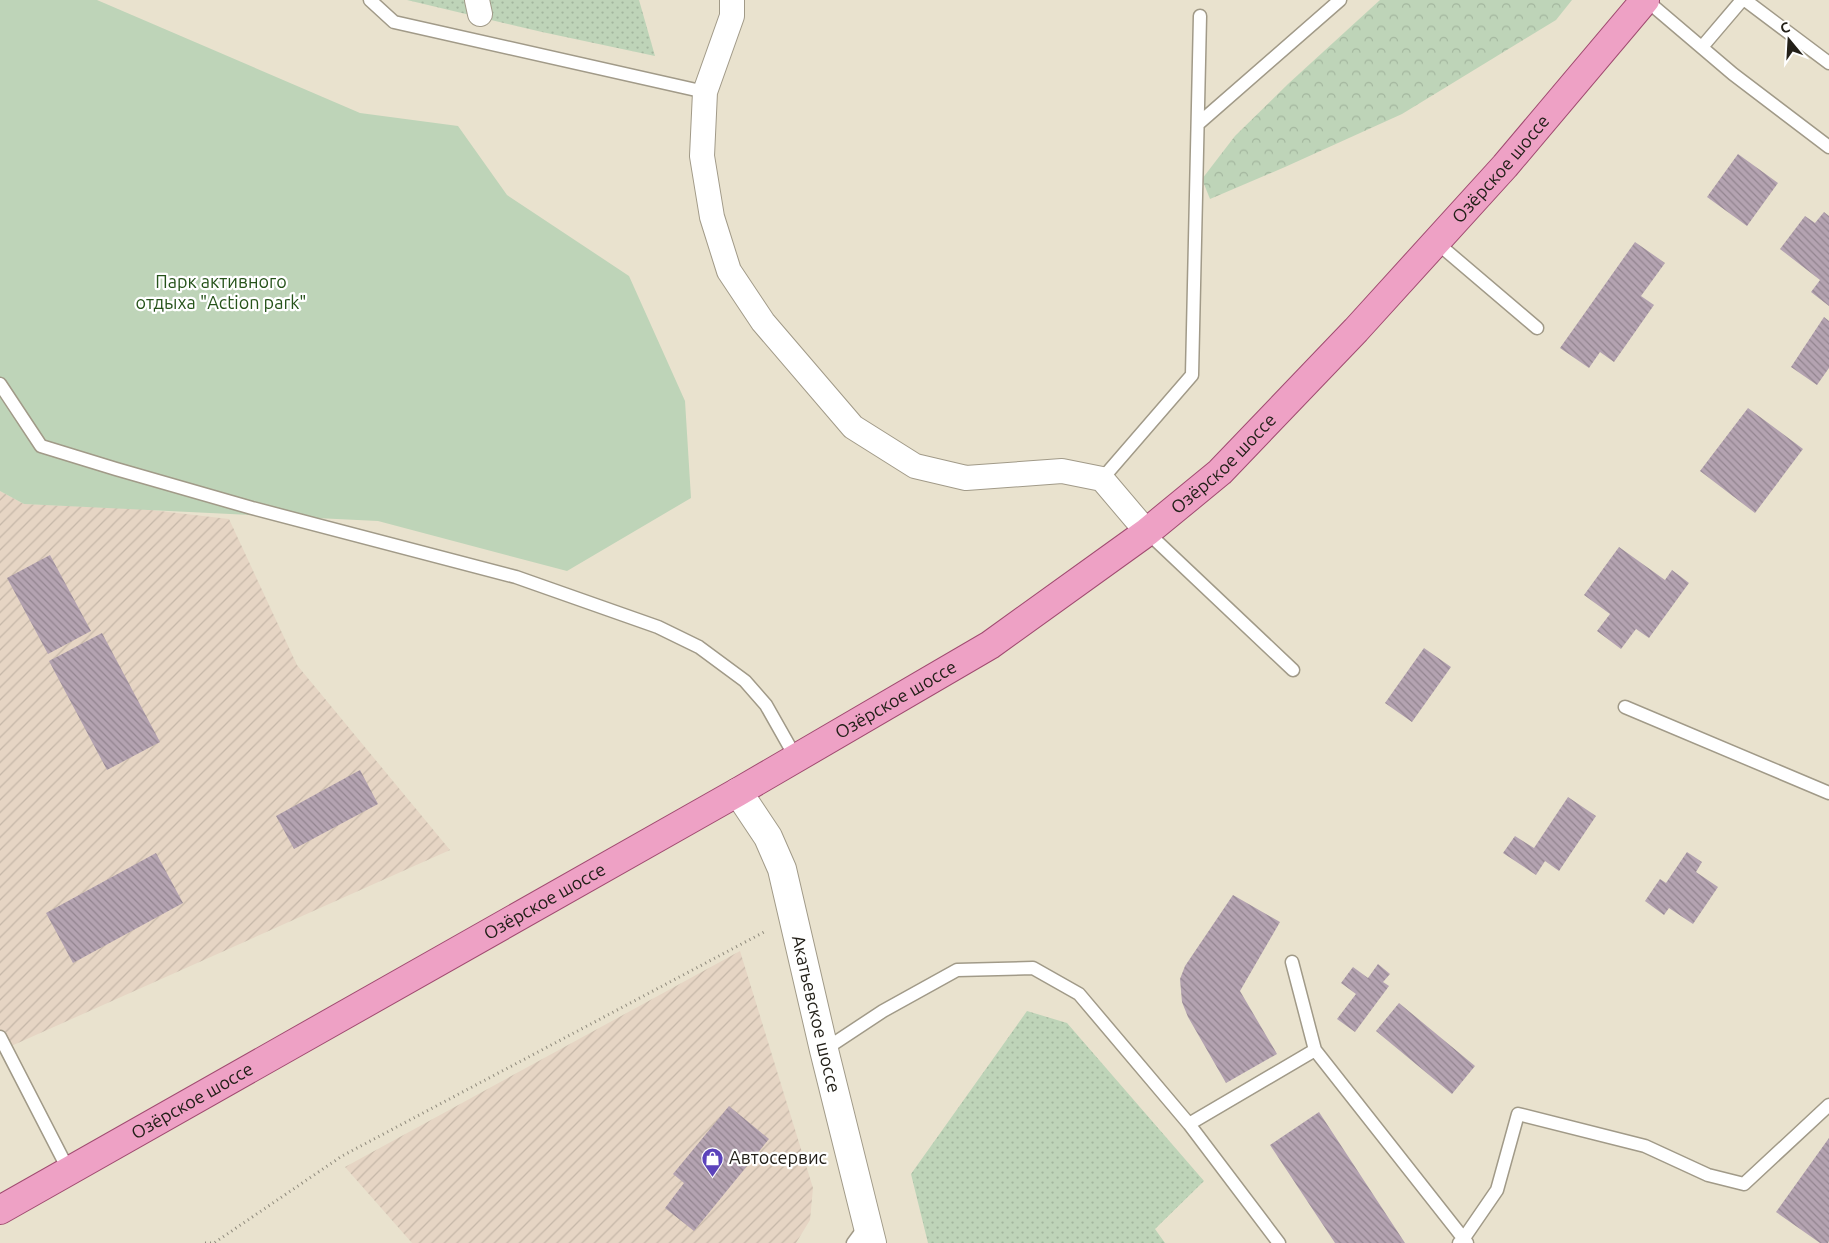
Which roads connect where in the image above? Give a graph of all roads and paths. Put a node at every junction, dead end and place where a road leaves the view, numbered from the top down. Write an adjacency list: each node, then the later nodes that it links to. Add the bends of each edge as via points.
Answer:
1 (370, 0): 9 (lane, via 394,22)
2 (732, 0): 9 (street, via 732,16)
3 (1340, 0): 10 (lane)
4 (1645, 0): 7 (lane); 12 (main road, Озёрское шоссе, via 1505,166)
5 (1743, 0): 7 (lane); 8 (lane)
6 (1200, 16): 10 (lane)
7 (1702, 47): 11 (lane)
8 (1829, 63)
9 (705, 92): 15 (street, via 702,156 712,217 729,271 763,322 854,427 915,466 966,478 1062,471)
10 (1198, 124): 15 (lane, via 1192,374)
11 (1829, 147)
12 (1436, 242): 13 (lane); 16 (main road, Озёрское шоссе, via 1220,472)
13 (1537, 328)
14 (0, 384): 19 (lane, via 42,446 252,508 516,577 658,626 699,646 745,681 766,705)
15 (1102, 479): 16 (street)
16 (1147, 532): 17 (lane); 19 (main road, Озёрское шоссе, via 990,645)
17 (1293, 670)
18 (1625, 708): 21 (lane)
19 (796, 758): 20 (main road, Озёрское шоссе)
20 (738, 792): 22 (main road, Акатьевское шоссе, via 768,837 782,869); 29 (main road, Озёрское шоссе)
21 (1829, 793)
22 (794, 916): 25 (main road, Акатьевское шоссе); 33 (path, via 342,1156 214,1242)
23 (1292, 962): 26 (lane)
24 (0, 1037): 29 (lane)
25 (824, 1050): 28 (lane, via 883,1011 957,970 1033,968 1079,994); 31 (main road, Акатьевское шоссе)
26 (1315, 1050): 28 (lane); 32 (lane)
27 (1829, 1105): 32 (lane, via 1744,1184 1708,1175 1645,1146 1518,1114 1497,1190)
28 (1189, 1124): 34 (lane)
29 (69, 1172): 30 (main road, Озёрское шоссе)
30 (0, 1210)
31 (864, 1237)
32 (1464, 1241)
33 (205, 1243)
34 (1278, 1243)

